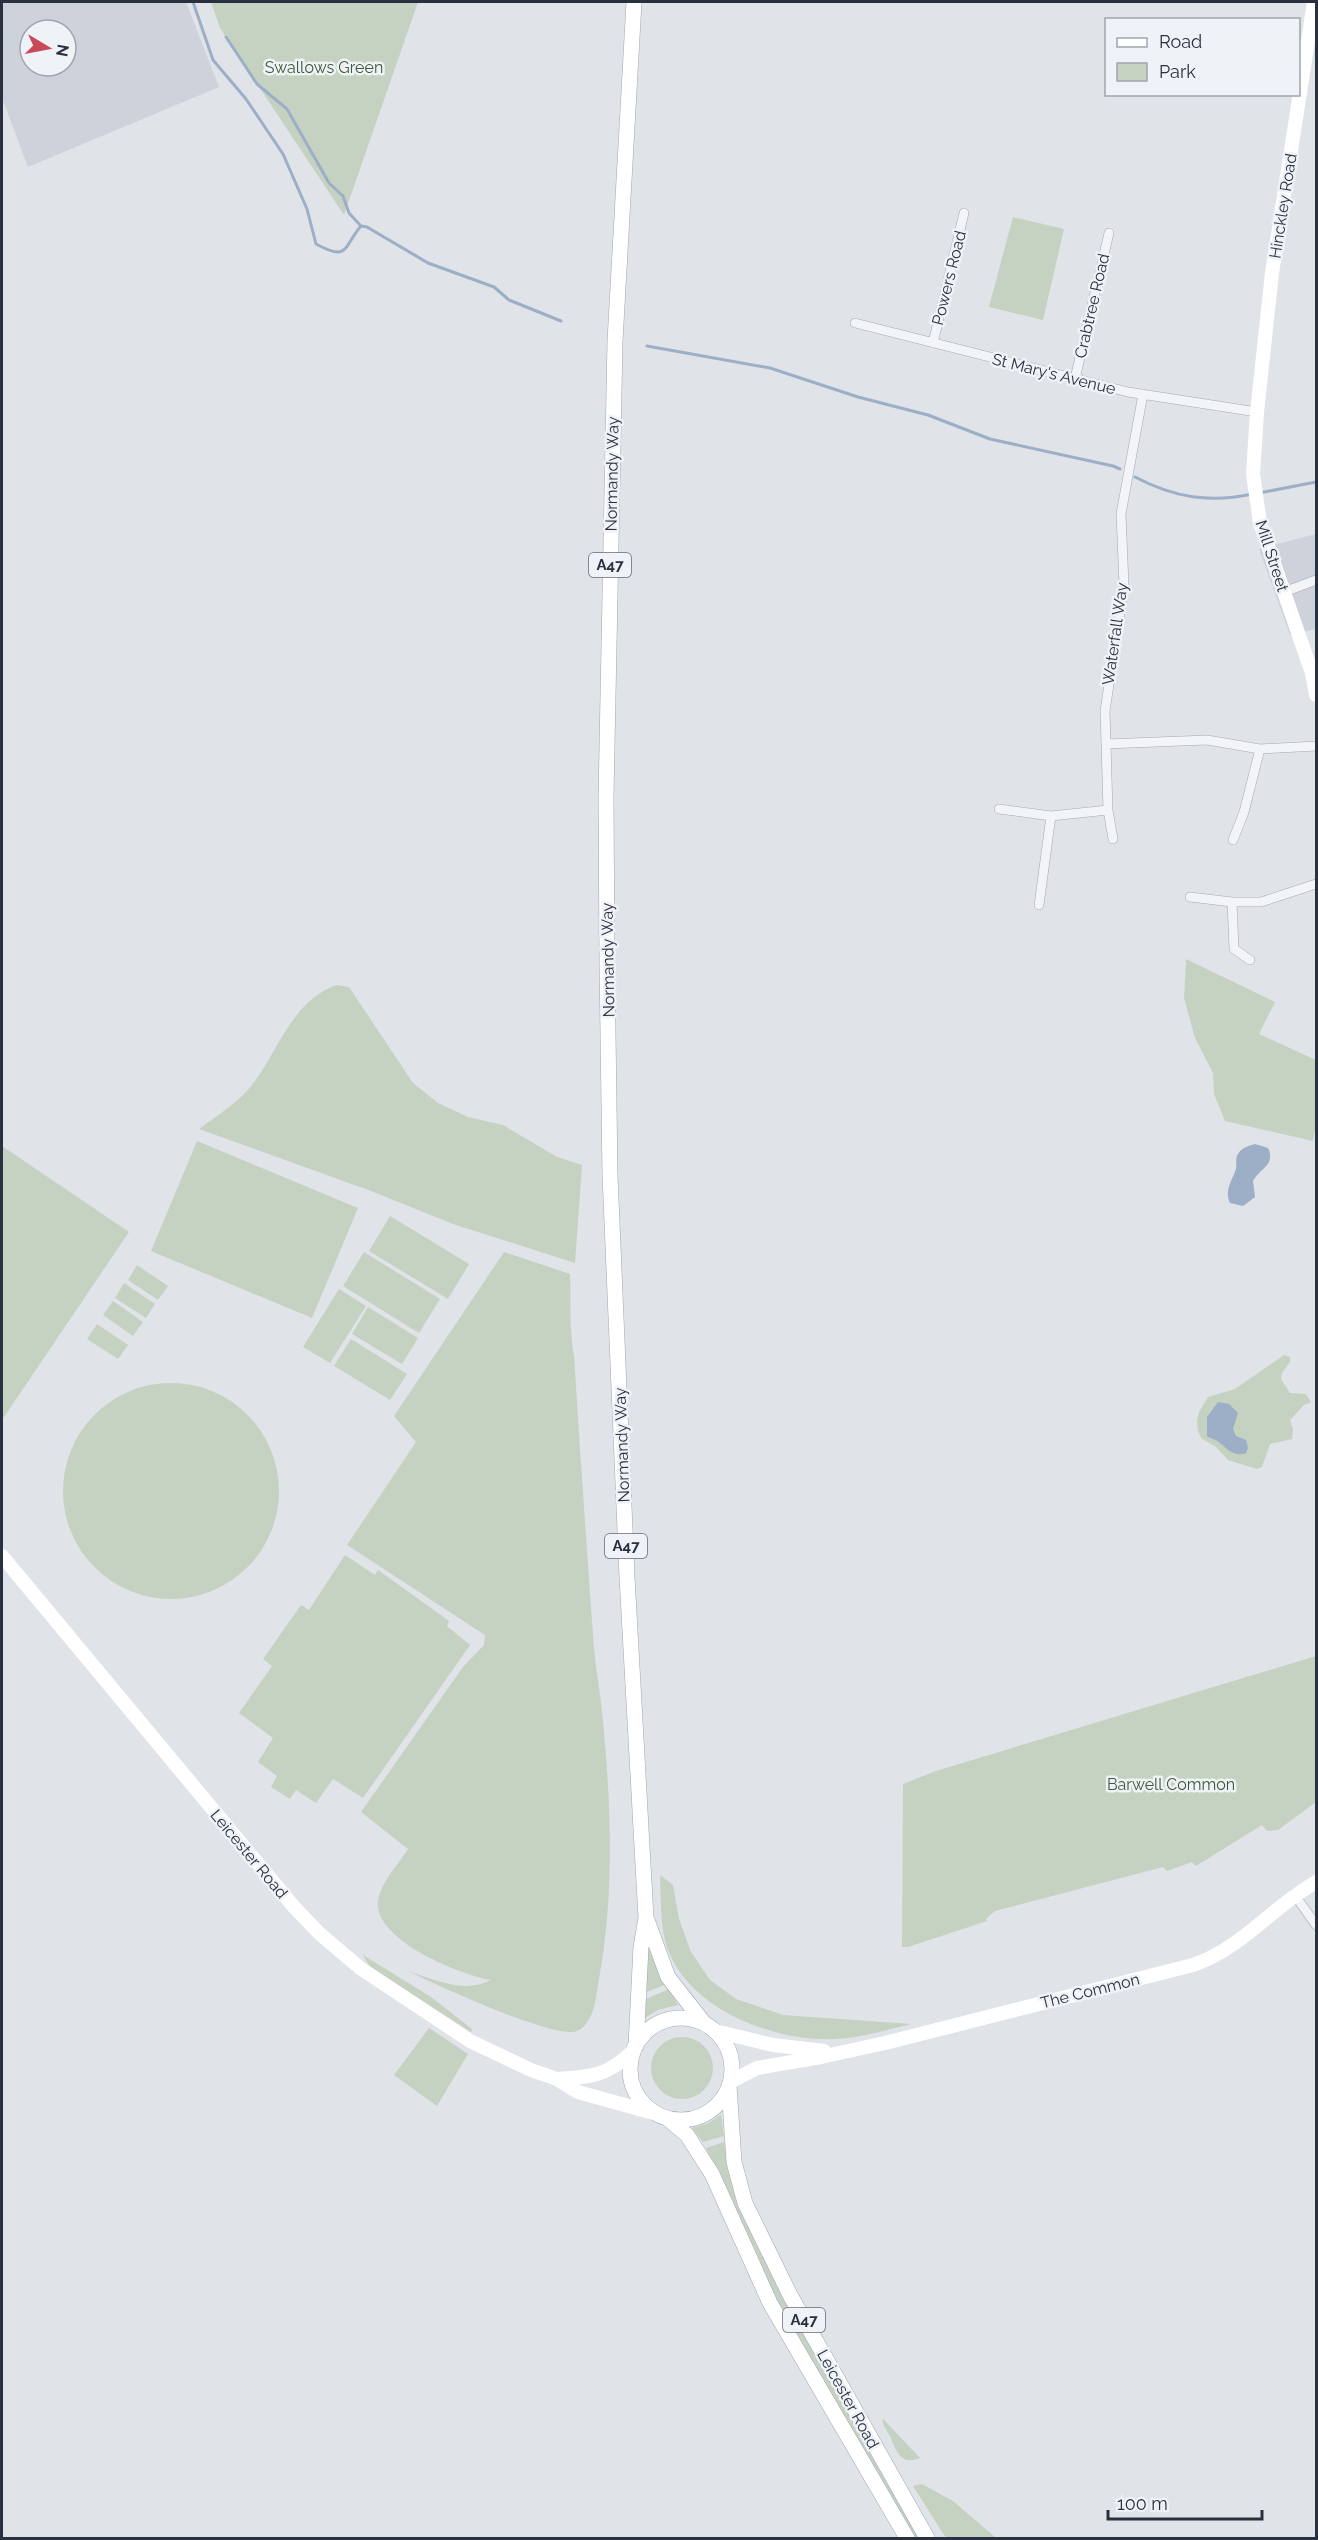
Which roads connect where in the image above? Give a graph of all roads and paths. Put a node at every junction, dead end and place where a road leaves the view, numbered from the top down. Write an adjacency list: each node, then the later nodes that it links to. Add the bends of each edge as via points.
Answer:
1 (634, 2): 31 (main road, Normandy Way / A47, via 615,341 606,798 610,1174)
2 (1314, 2): 3 (street, Hinckley Road)
3 (1300, 92)
4 (1299, 96): 11 (street, Hinckley Road, via 1272,273)
5 (964, 213): 8 (street, Powers Road)
6 (1109, 233): 9 (street, Crabtree Road)
7 (855, 323): 8 (street, St Mary's Avenue)
8 (933, 343): 9 (street, St Mary's Avenue)
9 (1075, 379): 10 (street, St Mary's Avenue)
10 (1143, 394): 11 (street, St Mary's Avenue); 15 (street, Waterfall Way, via 1121,514 1124,585 1106,702)
11 (1257, 412): 13 (street, Mill Street, via 1255,499)
12 (1317, 580): 13 (street)
13 (1284, 592): 14 (street, Mill Street)
14 (1317, 695)
15 (1106, 744): 17 (street, via 1207,740); 19 (street, Waterfall Way)
16 (1317, 746): 17 (street)
17 (1260, 749): 22 (street)
18 (999, 808): 20 (street)
19 (1108, 810): 20 (street); 21 (street, Waterfall Way)
20 (1051, 816): 26 (street)
21 (1113, 839)
22 (1233, 840)
23 (1317, 884): 25 (street, via 1261,902)
24 (1190, 897): 25 (street)
25 (1232, 902): 27 (street, via 1234,949)
26 (1039, 905)
27 (1250, 960)
28 (2, 1556): 36 (street, Leicester Road, via 244,1850 319,1933 360,1968 470,2041)
29 (1317, 1882): 30 (street, The Common)
30 (1294, 1894): 32 (street); 35 (street, The Common, via 1209,1960)
31 (646, 1918): 33 (main road, Normandy Way / A47, via 668,1977); 34 (main road, Normandy Way / A47)
32 (1317, 1925)
33 (710, 2027): 34 (main road, via 680,2018 665,2020 648,2030); 35 (street, The Common, via 798,2050); 37 (main road, via 730,2054)
34 (635, 2048): 36 (street, Leicester Road, via 608,2071 591,2077); 38 (main road, via 630,2071 633,2086 640,2099)
35 (841, 2052): 37 (street, The Common, via 757,2068)
36 (557, 2079): 38 (street, Leicester Road, via 578,2092)
37 (730, 2084): 38 (main road, via 710,2111 683,2120); 40 (main road, Leicester Road / A47, via 734,2162 745,2203 790,2295)
38 (662, 2116): 39 (main road, Leicester Road / A47, via 687,2135 712,2174 770,2303)
39 (907, 2538)
40 (927, 2538)

